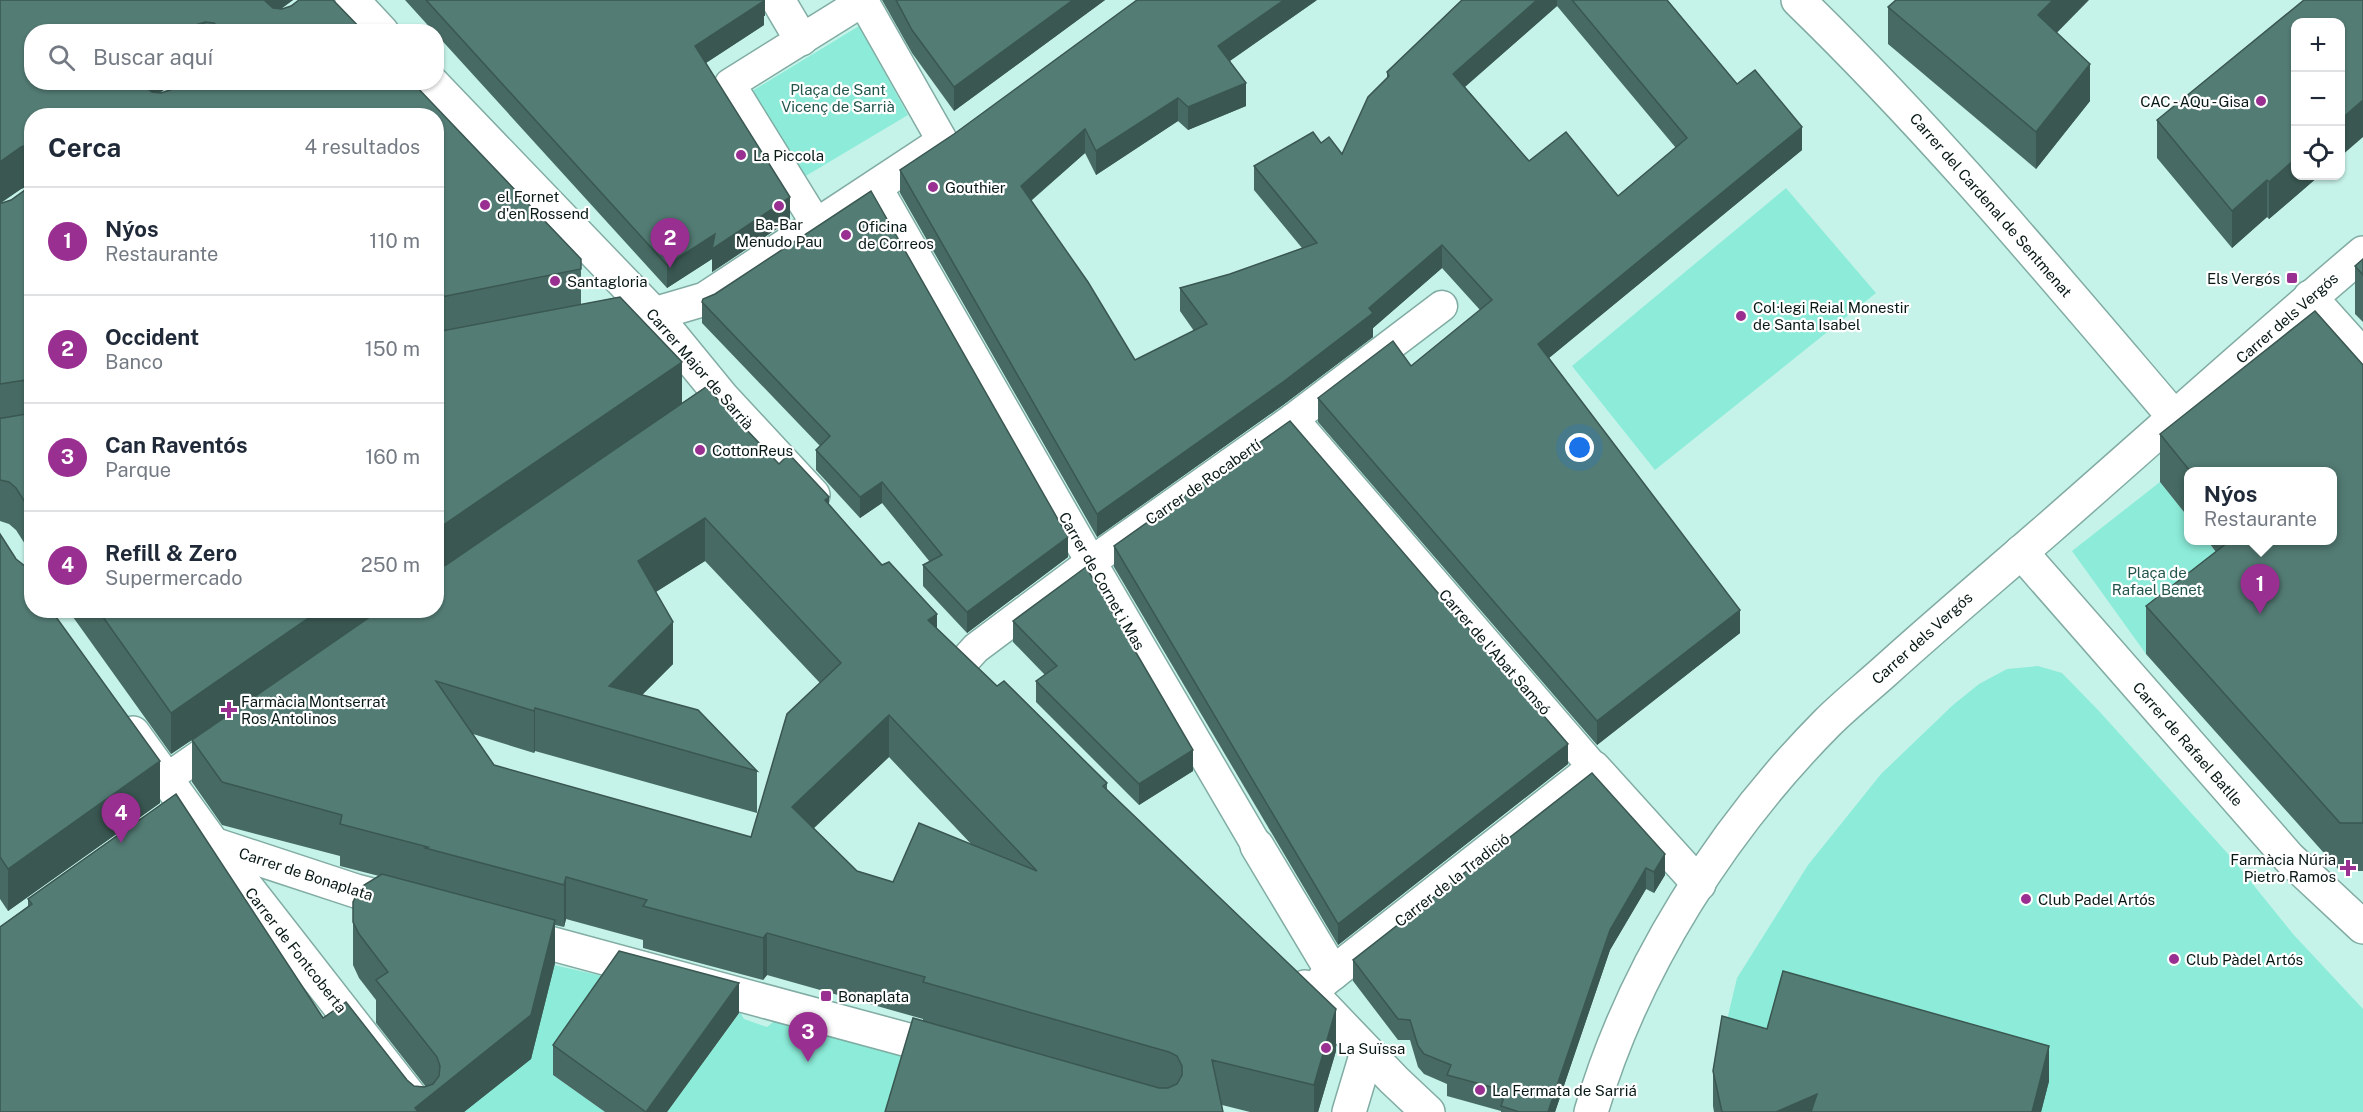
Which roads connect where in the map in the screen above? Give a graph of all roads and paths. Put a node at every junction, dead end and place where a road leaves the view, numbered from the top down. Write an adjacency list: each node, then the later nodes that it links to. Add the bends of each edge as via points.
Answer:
1 (352, 0): 4 (street)
2 (778, 0): 5 (street)
3 (1798, 0): 16 (street, Carrer del Cardenal de Sentmenat, via 1917,119)
4 (374, 24)
5 (801, 39): 8 (street, via 862,2); 10 (street, via 730,84)
6 (438, 90): 14 (street, Carrer Major de Sarrià)
7 (971, 122): 8 (street)
8 (943, 142): 9 (street)
9 (876, 186): 10 (street); 20 (street, Carrer de Cornet i Mas)
10 (817, 225): 14 (street, via 705,299)
11 (2363, 253): 12 (street, Carrer dels Vergós)
12 (2310, 297): 15 (street); 16 (street, Carrer dels Vergós)
13 (1442, 306): 17 (street, Carrer de Rocabertí)
14 (640, 316): 18 (street, Carrer Major de Sarrià, via 712,403)
15 (2363, 356)
16 (2175, 418): 19 (street, Carrer dels Vergós)
17 (1293, 419): 20 (street, Carrer de Rocabertí); 25 (street, Carrer de l'Abat Samsó)
18 (836, 519)
19 (2021, 552): 31 (street, Carrer dels Vergós, via 1828,722 1742,822); 34 (street, Carrer de Rafael Batlle, via 2289,858)
20 (1091, 562): 21 (street, Carrer de Rocabertí, via 976,648); 30 (street, Carrer de Cornet i Mas)
21 (958, 650): 22 (street)
22 (990, 684)
23 (115, 709): 26 (street)
24 (246, 723): 26 (street)
25 (1594, 768): 31 (street, Carrer de l'Abat Samsó); 36 (street, Carrer de la Tradició)
26 (166, 779): 27 (street)
27 (186, 807): 28 (street); 29 (street)
28 (158, 827)
29 (213, 844): 32 (street, Carrer de Bonaplata, via 356,891); 39 (street, Carrer de Fontcoberta)
30 (1257, 846): 36 (street, Carrer de Cornet i Mas)
31 (1699, 884): 42 (street, Carrer dels Vergós, via 1637,992 1604,1068)
32 (435, 912)
33 (481, 924): 38 (street)
34 (2363, 927)
35 (1286, 970): 36 (street)
36 (1322, 983): 37 (street)
37 (1366, 1052): 40 (street); 41 (street)
38 (981, 1060)
39 (422, 1112)
40 (1349, 1112)
41 (1428, 1112)
42 (1591, 1112)

